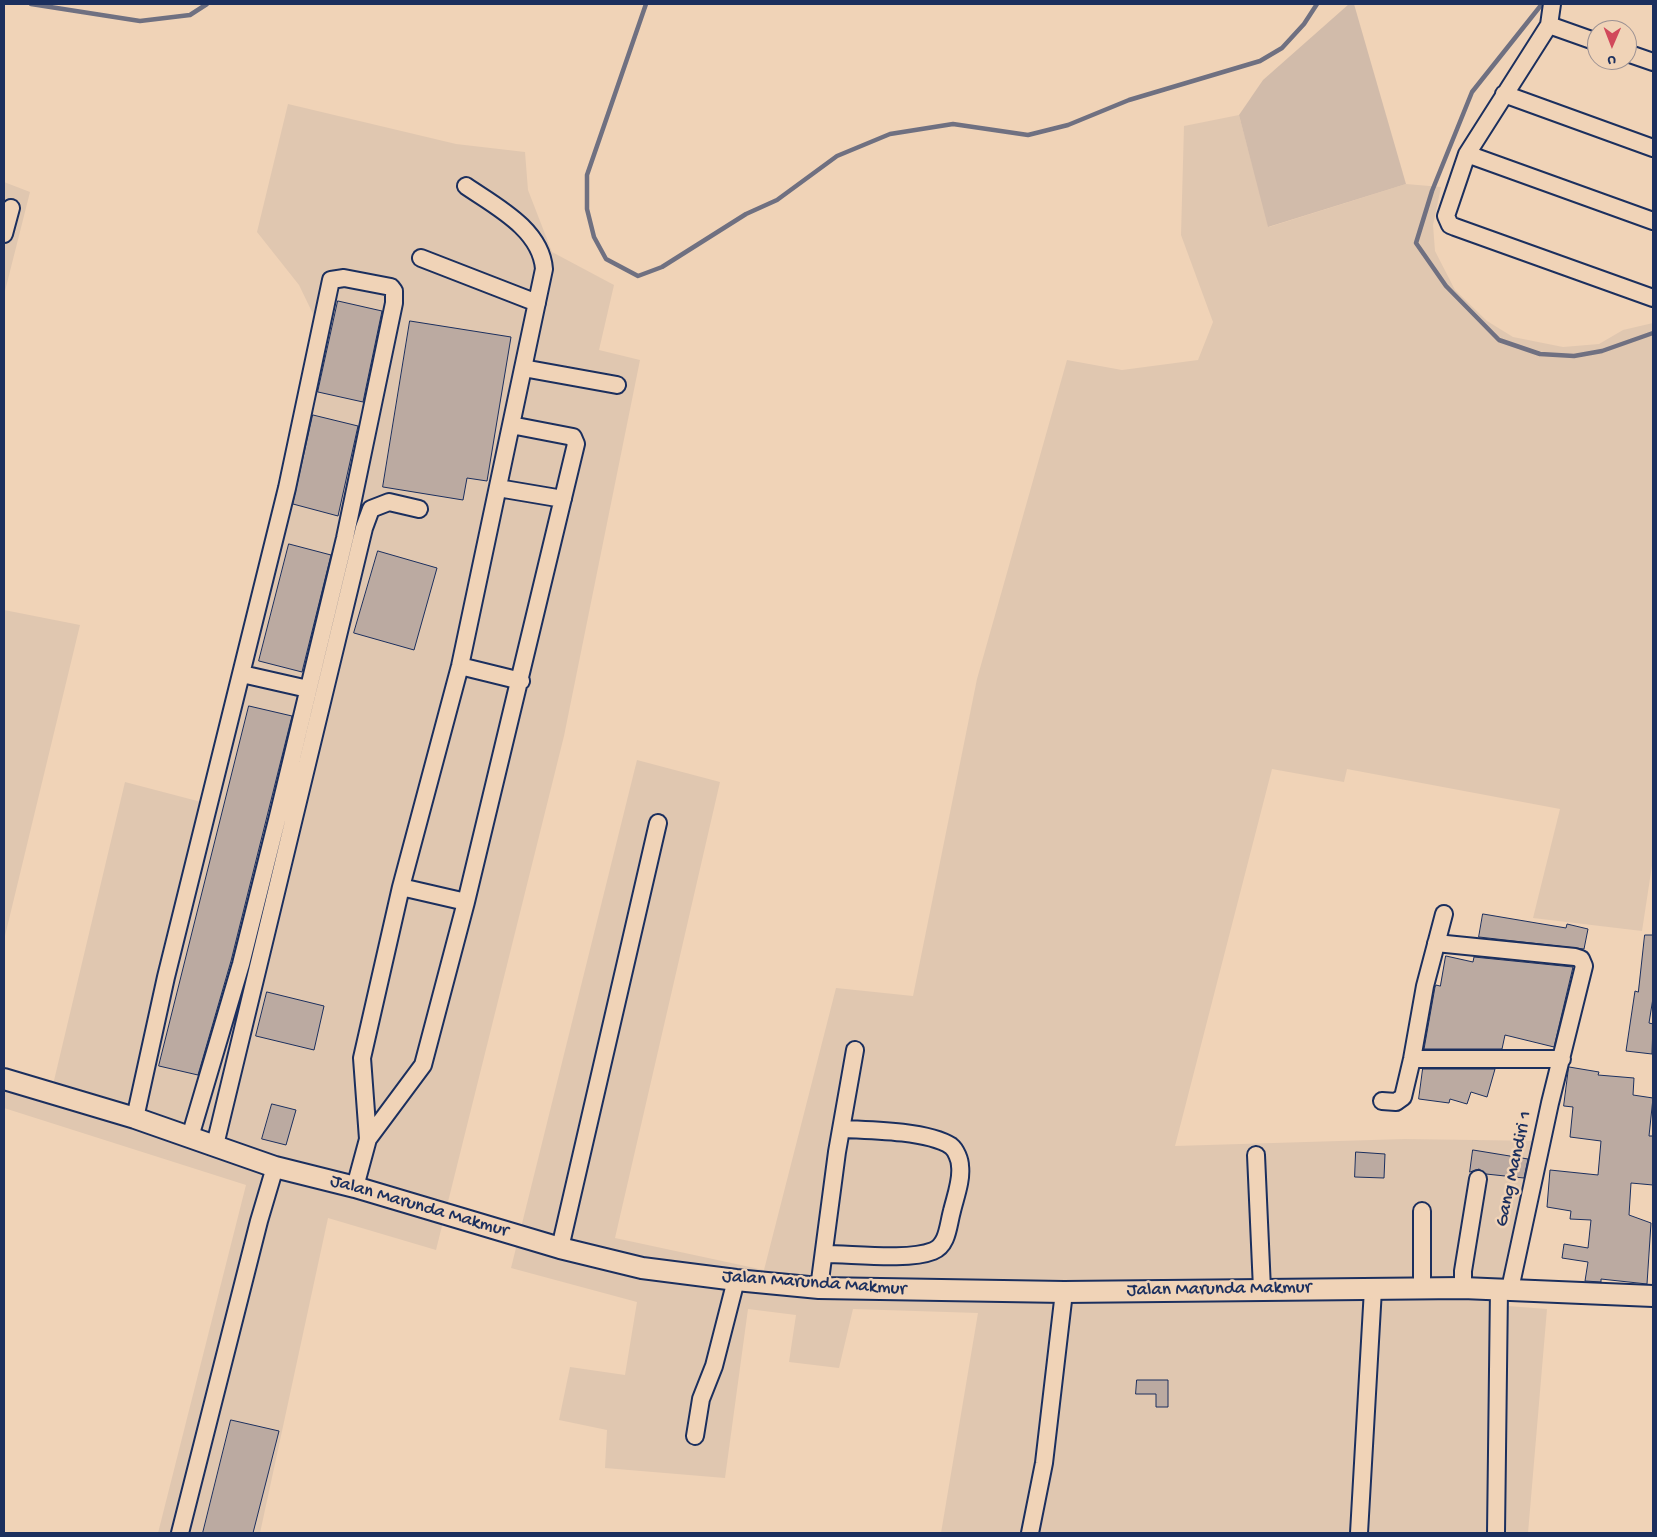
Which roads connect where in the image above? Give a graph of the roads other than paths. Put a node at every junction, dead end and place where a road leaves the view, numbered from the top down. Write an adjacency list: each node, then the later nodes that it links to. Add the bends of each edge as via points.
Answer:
1 (1552, 4): 2 (street)
2 (1549, 25): 3 (street); 6 (street)
3 (1587, 38)
4 (1637, 56): 5 (street)
5 (1653, 62)
6 (1504, 94): 7 (street); 8 (street)
7 (1653, 148)
8 (1467, 154): 11 (street); 14 (street, via 1446,216 1450,225)
9 (466, 186): 15 (street, via 511,216 543,256 544,269)
10 (11, 208): 12 (street)
11 (1653, 221)
12 (4, 234)
13 (422, 258): 15 (street)
14 (1653, 298)
15 (537, 303): 16 (street)
16 (523, 368): 17 (street); 18 (street)
17 (617, 385)
18 (511, 425): 19 (street); 20 (street, via 575,439)
19 (498, 488): 20 (street); 22 (street)
20 (563, 500): 24 (street)
21 (419, 510): 40 (street, via 389,502 371,509 366,522)
22 (460, 666): 24 (street); 27 (street)
23 (242, 674): 25 (street); 25 (street, via 288,488 331,280 344,278 391,286 394,303 345,538); 36 (street, via 166,977)
24 (520, 681): 28 (street)
25 (308, 689): 38 (street, via 241,964)
26 (658, 823): 46 (street)
27 (400, 887): 28 (street); 39 (street, via 362,1058)
28 (466, 902): 39 (street, via 424,1065)
29 (1444, 914): 30 (street)
30 (1436, 943): 32 (street); 33 (street, Gang Mandiri 1, via 1581,958 1584,966)
31 (855, 1050): 37 (street)
32 (1412, 1059): 33 (street); 35 (street, via 1401,1099)
33 (1562, 1059): 54 (street, Gang Mandiri 1)
34 (4, 1079): 36 (main road, Jalan Marunda Makmur)
35 (1382, 1101)
36 (135, 1118): 38 (main road, Jalan Marunda Makmur)
37 (843, 1128): 47 (street); 47 (street, via 908,1134 941,1142 953,1147 961,1167 944,1242 935,1250 917,1255)
38 (190, 1137): 40 (main road, Jalan Marunda Makmur)
39 (368, 1139): 44 (street)
40 (215, 1145): 42 (main road, Jalan Marunda Makmur)
41 (1256, 1155): 52 (street)
42 (275, 1167): 44 (main road, Jalan Marunda Makmur); 58 (street)
43 (1478, 1179): 51 (street)
44 (355, 1187): 46 (main road, Jalan Marunda Makmur)
45 (1422, 1211): 50 (street)
46 (560, 1248): 48 (main road, Jalan Marunda Makmur, via 642,1268)
47 (824, 1254): 49 (street)
48 (736, 1280): 49 (main road, Jalan Marunda Makmur); 57 (street, via 714,1366 701,1400)
49 (819, 1288): 55 (main road, Jalan Marunda Makmur)
50 (1422, 1288): 51 (main road, Jalan Marunda Makmur); 53 (main road, Jalan Marunda Makmur)
51 (1462, 1288): 54 (main road, Jalan Marunda Makmur)
52 (1262, 1289): 53 (main road, Jalan Marunda Makmur); 55 (main road, Jalan Marunda Makmur)
53 (1373, 1289): 60 (street)
54 (1504, 1289): 56 (main road, Jalan Marunda Makmur); 61 (street, Gang Mandiri 1)
55 (1064, 1292): 59 (street, via 1044,1463)
56 (1653, 1296)
57 (695, 1436)
58 (180, 1533)
59 (1030, 1533)
60 (1359, 1533)
61 (1496, 1533)

